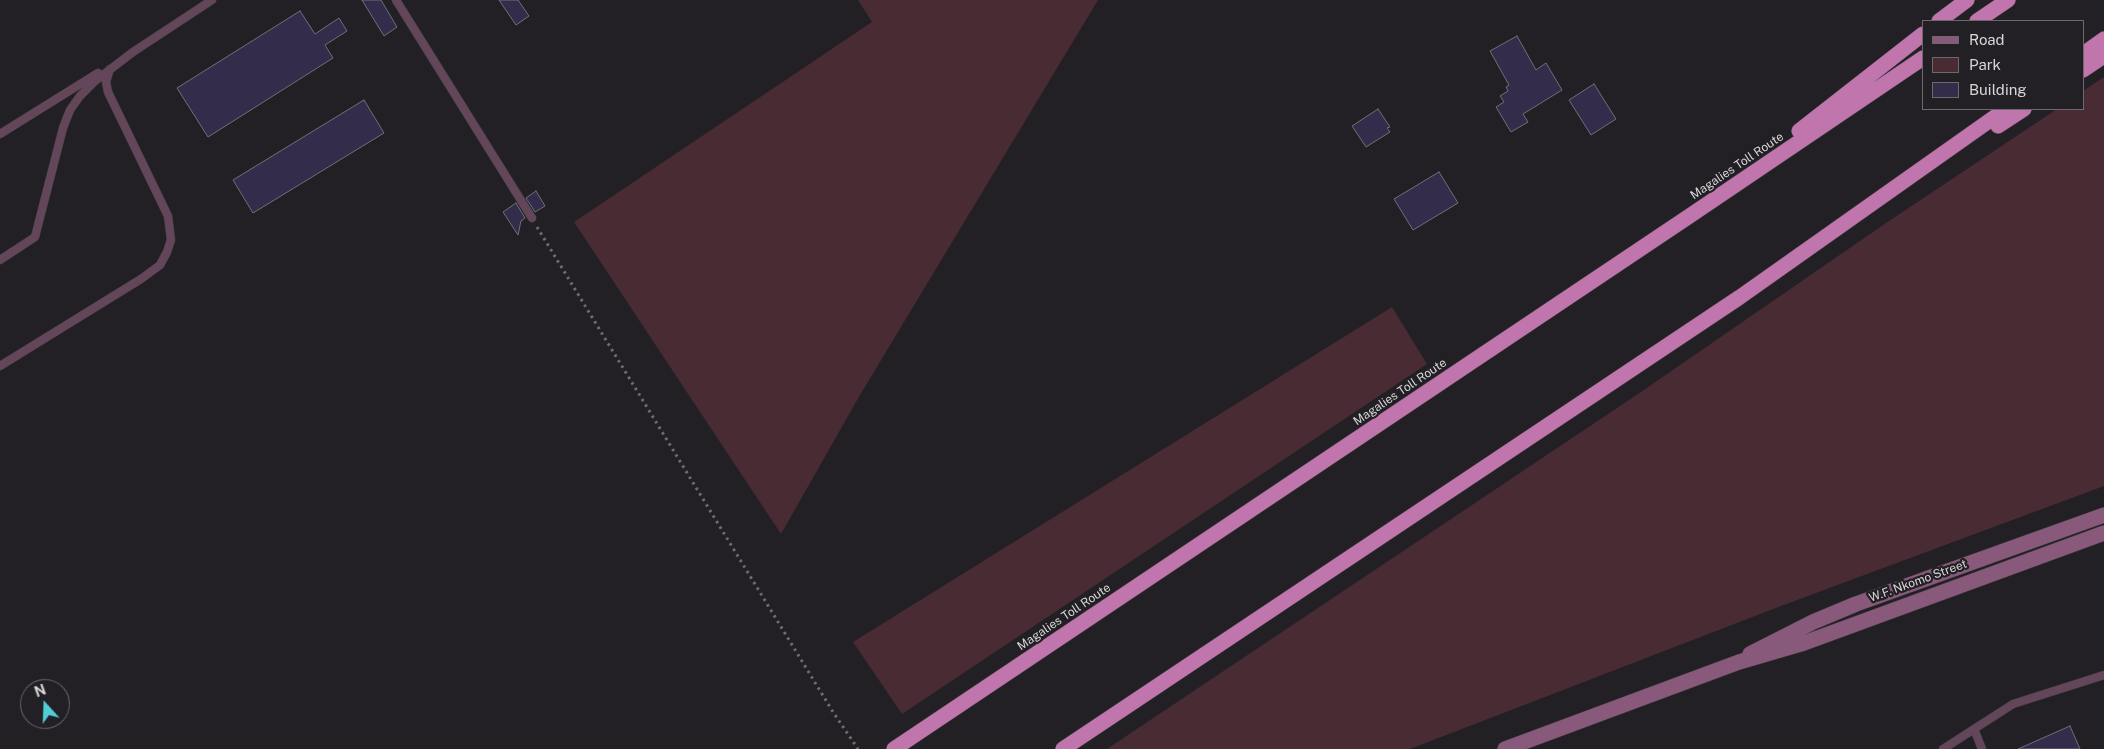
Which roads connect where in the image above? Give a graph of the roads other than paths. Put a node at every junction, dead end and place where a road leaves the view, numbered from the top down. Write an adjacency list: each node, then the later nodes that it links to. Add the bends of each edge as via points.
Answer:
1 (212, 0): 9 (lane)
2 (396, 0): 19 (lane)
3 (1967, 0): 5 (highway)
4 (2008, 0): 6 (highway)
5 (1941, 20)
6 (1978, 20)
7 (1922, 35): 18 (highway)
8 (2104, 39): 10 (highway)
9 (133, 52): 13 (lane); 17 (lane)
10 (2084, 53)
11 (2104, 56): 14 (highway)
12 (1922, 59): 18 (highway, Magalies Toll Route)
13 (110, 69): 20 (lane, via 80,96 70,110 35,237); 22 (lane, via 106,82 108,92 168,216 171,240 167,252 160,265 141,279)
14 (2084, 69)
15 (2005, 110): 21 (highway)
16 (2022, 110): 21 (highway)
17 (0, 134)
18 (1692, 215): 28 (highway, Magalies Toll Route)
19 (532, 218)
20 (0, 260)
21 (1740, 297): 29 (highway)
22 (0, 366)
23 (2104, 515): 25 (main road, W.F. Nkomo Street, via 1856,604 1765,645)
24 (2104, 532): 25 (main road, W.F. Nkomo Street, via 1804,643)
25 (1739, 662): 30 (main road, W.F. Nkomo Street)
26 (2104, 675): 27 (lane, via 2013,704)
27 (1974, 729): 31 (lane); 32 (lane)
28 (894, 749)
29 (1063, 749)
30 (1504, 749)
31 (1943, 749)
32 (1982, 749)

